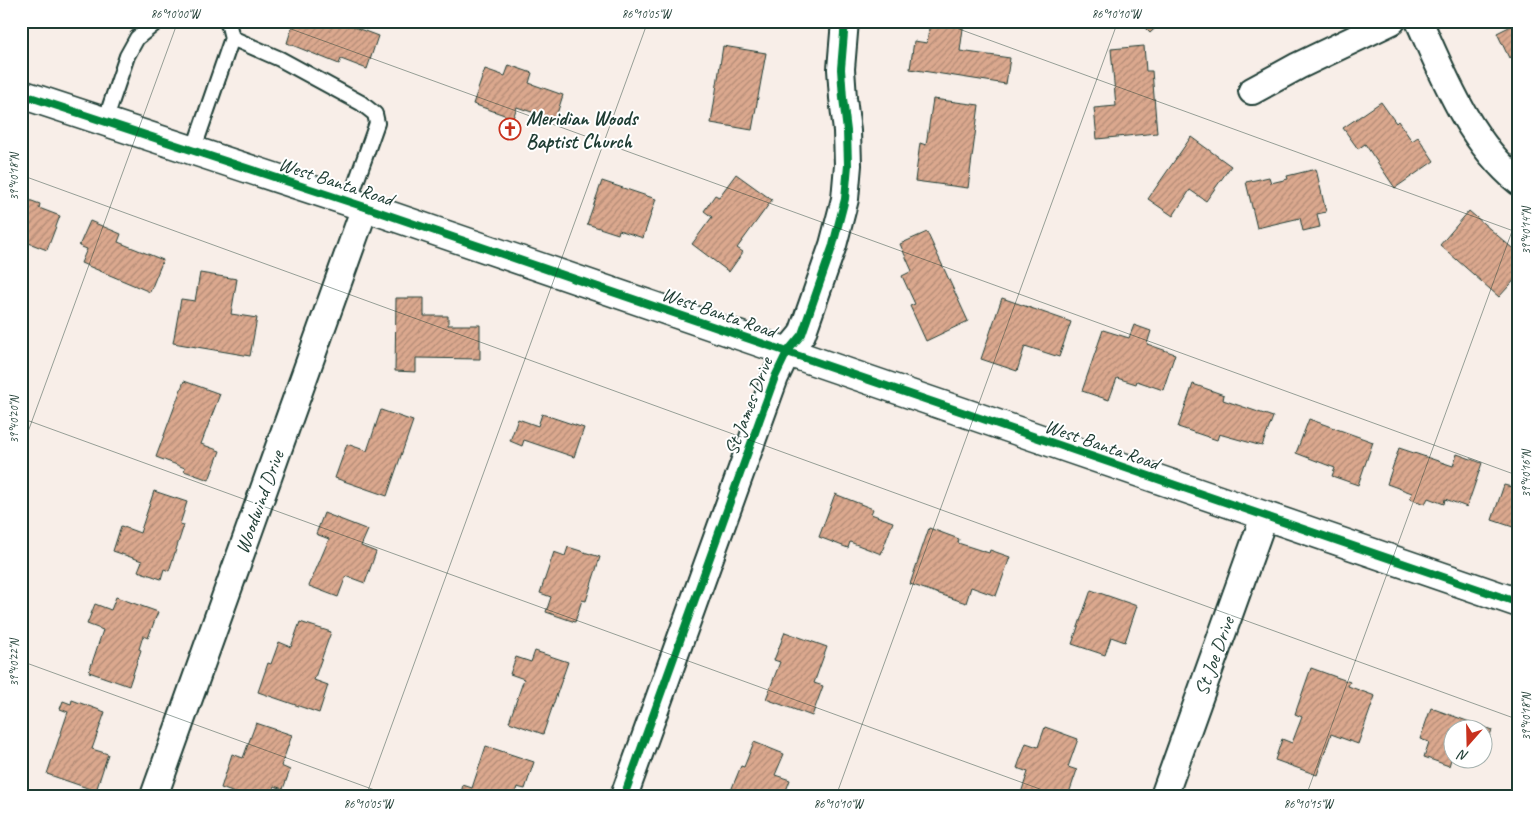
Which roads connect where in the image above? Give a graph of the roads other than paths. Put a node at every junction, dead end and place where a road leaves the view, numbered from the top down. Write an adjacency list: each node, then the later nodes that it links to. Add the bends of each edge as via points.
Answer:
1 (158, 21): 9 (lane, via 137,38 126,56)
2 (226, 21): 6 (lane)
3 (845, 21): 13 (street, St James Drive, via 841,69 847,131 845,199 833,245 802,334)
4 (1392, 21): 7 (street)
5 (1419, 21): 11 (street, via 1469,124 1496,160)
6 (232, 38): 10 (lane); 12 (lane, via 280,59 376,114 377,123)
7 (1252, 91)
8 (21, 94): 9 (street, West Banta Road)
9 (105, 122): 10 (street, West Banta Road)
10 (193, 151): 12 (street, West Banta Road)
11 (1519, 182)
12 (357, 205): 13 (street, West Banta Road); 16 (street, Woodwind Drive)
13 (787, 352): 14 (street, West Banta Road); 17 (street, St James Drive, via 774,378)
14 (1264, 517): 15 (street, West Banta Road); 18 (street, St Joe Drive)
15 (1519, 603)
16 (154, 796)
17 (624, 796)
18 (1164, 796)

